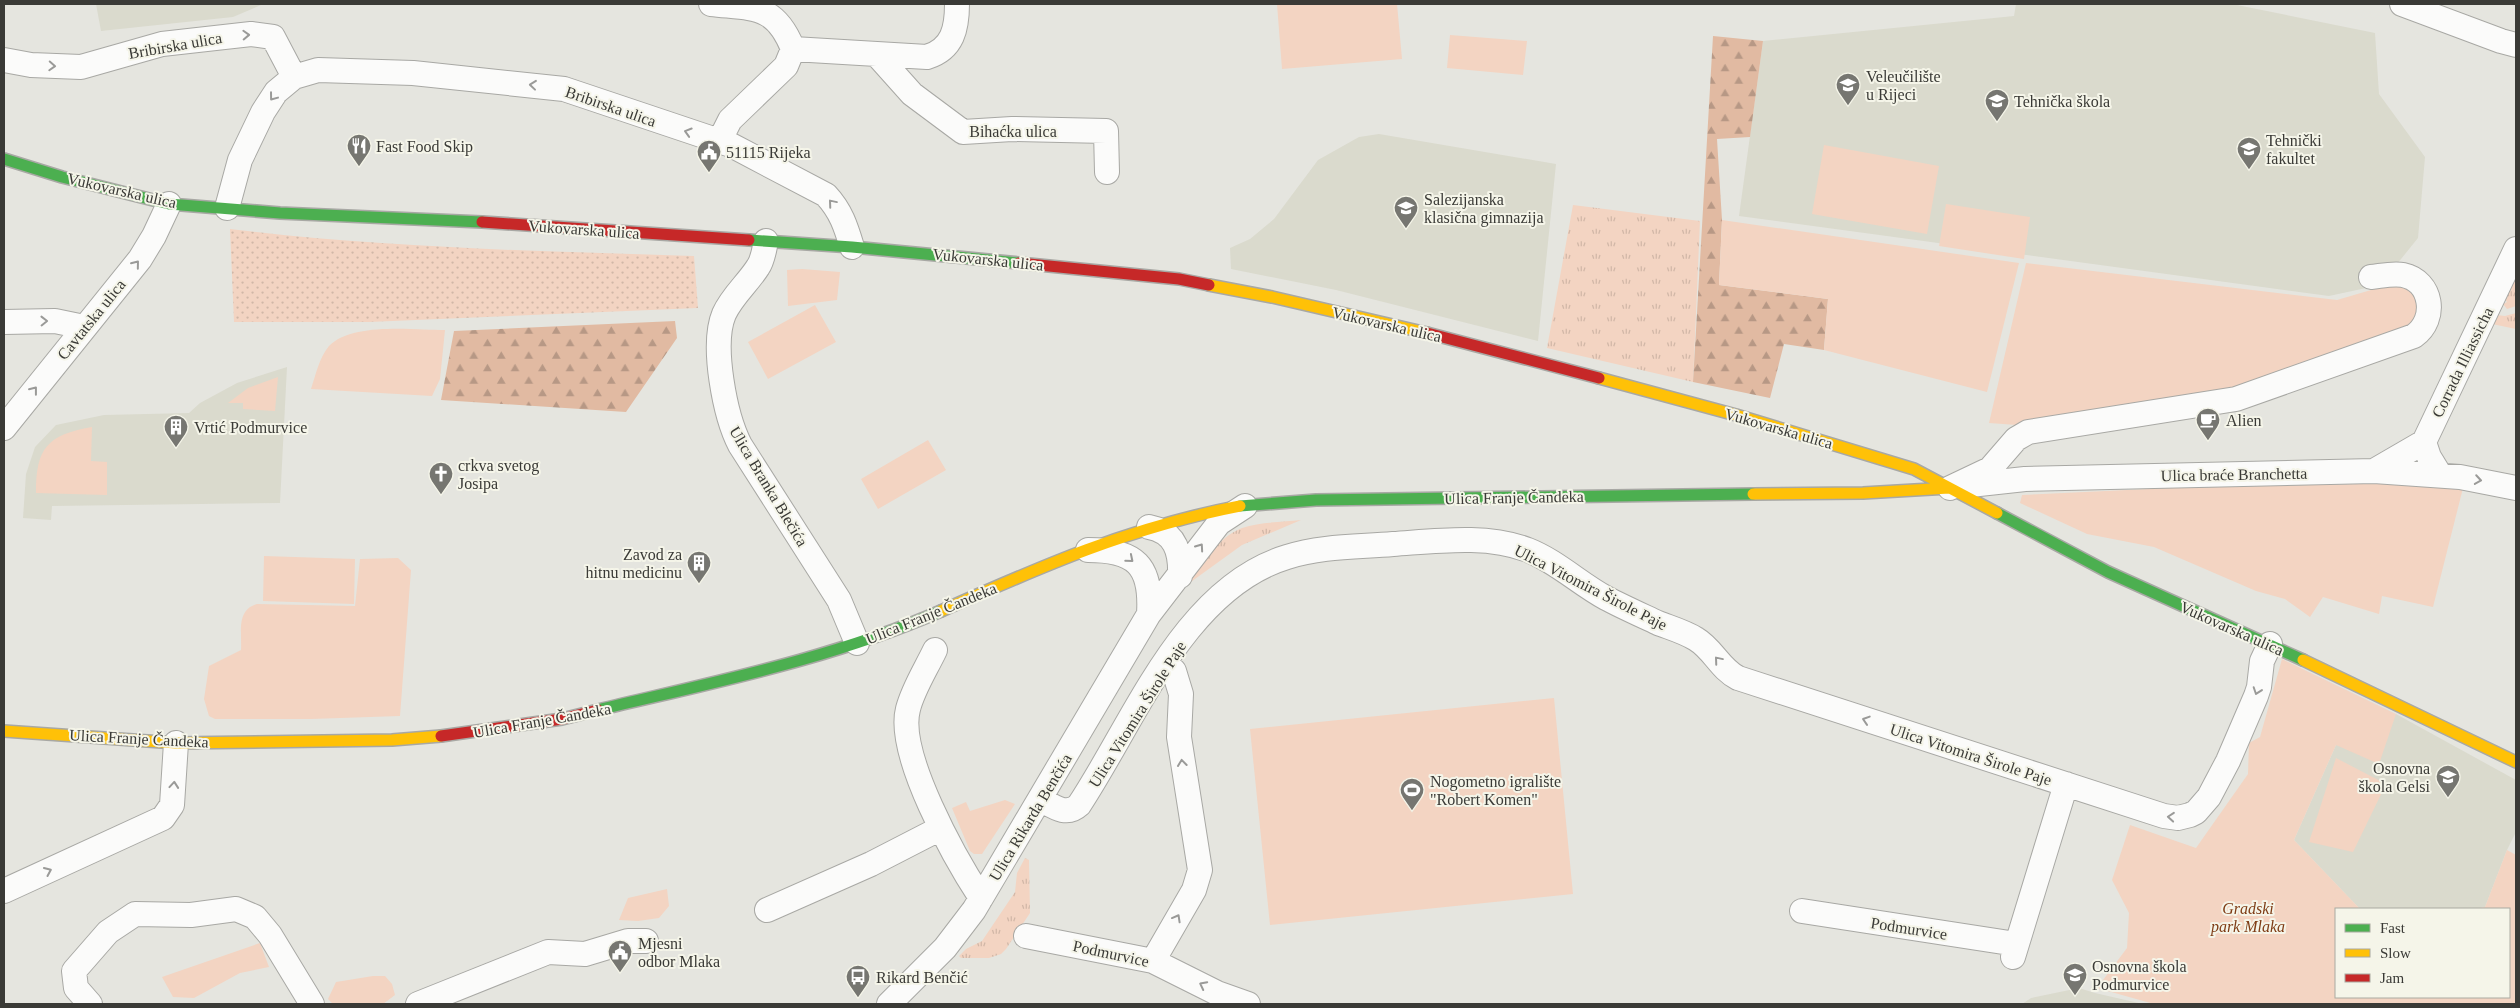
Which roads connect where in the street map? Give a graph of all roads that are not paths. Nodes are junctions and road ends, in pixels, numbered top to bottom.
1 (711, 4) edge
2 (957, 4) edge
3 (2402, 4) edge
4 (2516, 44) edge
5 (793, 49) junction
6 (878, 56) junction
7 (4, 60) edge
8 (294, 77) junction
9 (719, 142) junction
10 (4, 159) edge
11 (1107, 172) dead end
12 (169, 204) junction
13 (227, 208) junction
14 (766, 241) junction
15 (852, 247) junction
16 (2516, 249) edge
17 (2371, 277) dead end
18 (4, 322) edge
19 (84, 327) junction
20 (4, 428) edge
21 (2028, 432) junction
22 (2424, 442) junction
23 (2374, 471) junction
24 (2440, 475) junction
25 (2050, 478) junction
26 (1950, 488) junction
27 (2516, 488) edge
28 (1246, 506) junction
29 (1149, 527) junction
30 (1084, 550) junction
31 (1180, 576) junction
32 (1149, 614) junction
33 (857, 643) junction
34 (2270, 644) junction
35 (935, 650) dead end
36 (1166, 662) junction
37 (4, 731) edge
38 (176, 743) junction
39 (2516, 762) edge
40 (2066, 784) junction
41 (1040, 799) junction
42 (941, 828) junction
43 (4, 891) edge
44 (981, 898) junction
45 (767, 910) dead end
46 (1802, 911) dead end
47 (1026, 936) dead end
48 (646, 942) dead end
49 (1154, 961) junction
50 (90, 1004) edge
51 (312, 1004) edge
52 (418, 1004) edge
53 (889, 1004) edge
54 (1248, 1004) edge

1 - 5 street
2 - 6 street
3 - 4 street
5 - 6 street
5 - 9 street
6 - 11 street, Bihaćka ulica
7 -> 8 street, Bribirska ulica
9 -> 8 street, Bribirska ulica
8 -> 13 street, Bribirska ulica
15 -> 9 street, Bribirska ulica
10 - 12 main road, Vukovarska ulica
12 - 13 main road, Vukovarska ulica
19 -> 12 street, Cavtatska ulica
13 - 14 main road, Vukovarska ulica
14 - 15 main road, Vukovarska ulica
14 - 33 street, Ulica Branka Blečića
15 - 26 main road, Vukovarska ulica
16 - 22 street, Corrada Illiassicha
17 - 21 street
18 -> 19 street
20 -> 19 street, Cavtatska ulica
21 - 25 street
21 - 26 street
22 - 23 street
22 - 24 street
23 - 24 street, Ulica braće Branchetta
23 - 25 street, Ulica braće Branchetta
24 -> 27 street, Ulica braće Branchetta
25 - 26 street, Ulica braće Branchetta
26 - 28 main road, Ulica Franje Čandeka
26 - 34 main road, Vukovarska ulica
28 - 29 main road, Ulica Franje Čandeka
31 -> 28 street, Ulica Rikarda Benčića
29 - 30 main road, Ulica Franje Čandeka
29 - 31 street
30 -> 32 street, Ulica Franje Čandeka
30 - 33 main road, Ulica Franje Čandeka
31 - 32 street, Ulica Rikarda Benčića
32 - 41 street, Ulica Rikarda Benčića
33 - 38 main road, Ulica Franje Čandeka
34 - 39 main road, Vukovarska ulica
34 -> 40 street, Ulica Vitomira Širole Paje
35 - 42 street
40 -> 36 street, Ulica Vitomira Širole Paje
36 - 41 street, Ulica Vitomira Širole Paje
49 -> 36 street
37 - 38 main road, Ulica Franje Čandeka
43 -> 38 street
40 - 46 street, Podmurvice
41 - 44 street, Ulica Rikarda Benčića
42 - 44 street
42 - 45 street
44 - 53 street, Ulica Rikarda Benčića
47 - 49 street, Podmurvice
48 - 52 street
54 -> 49 street, Podmurvice
50 - 51 street

